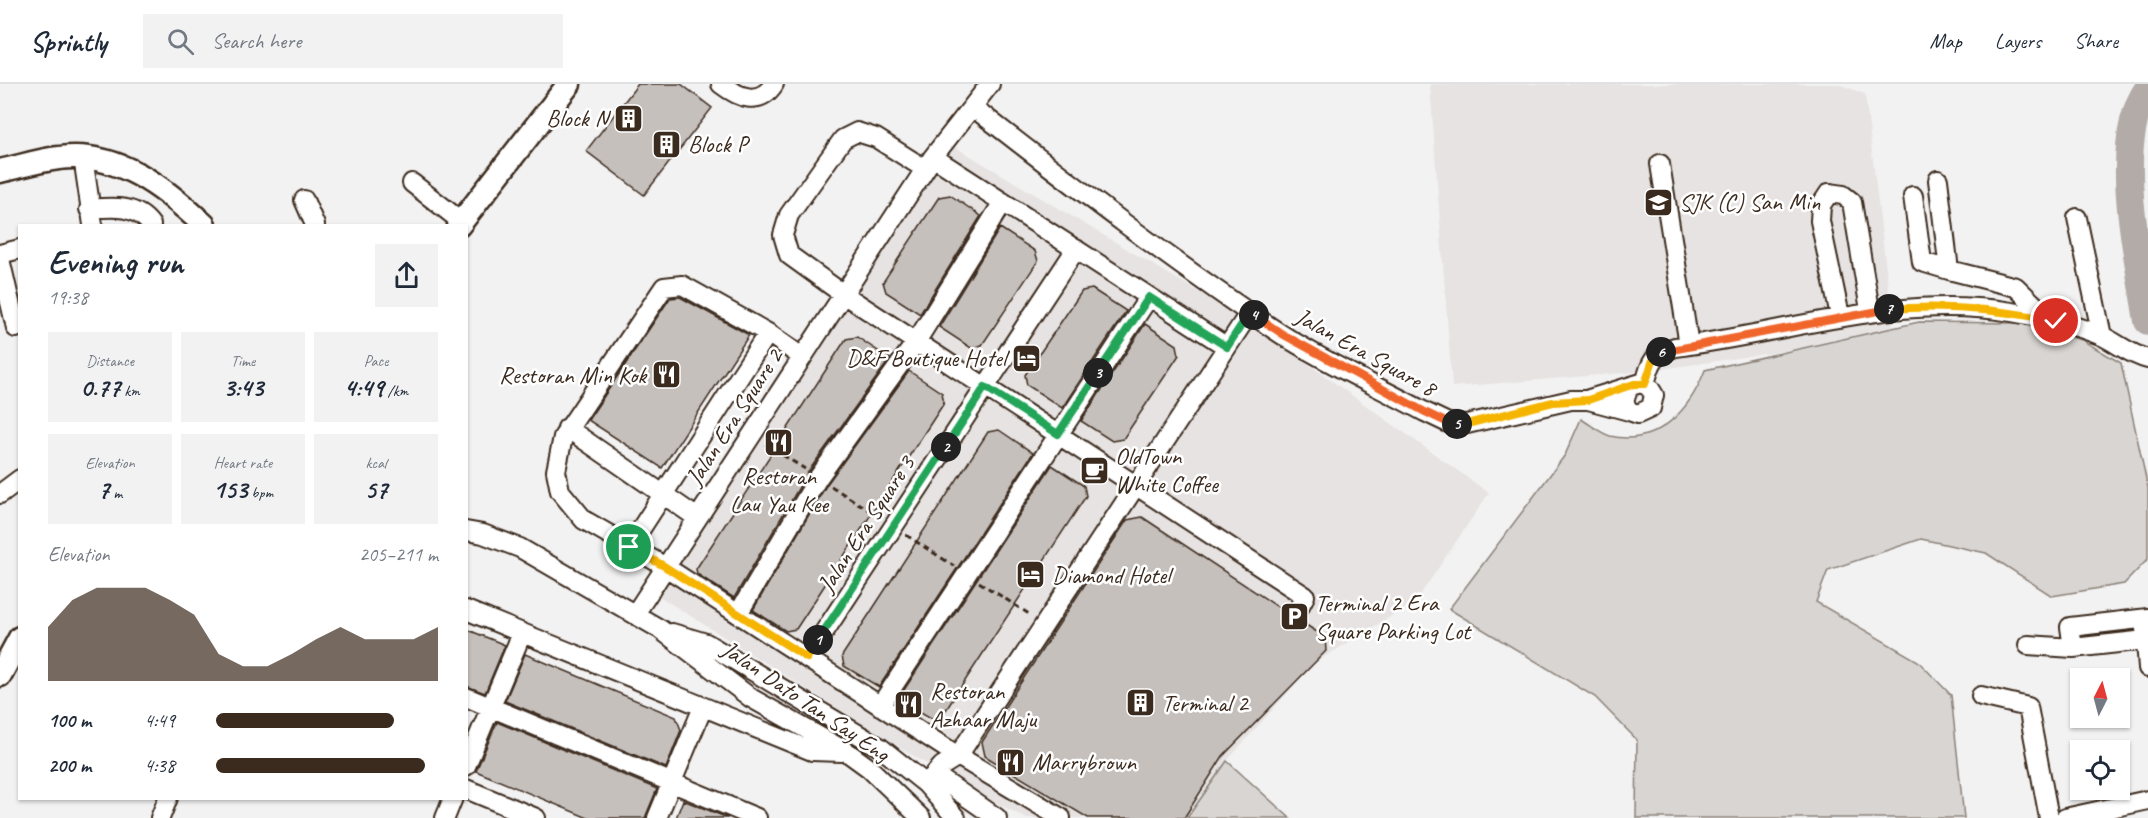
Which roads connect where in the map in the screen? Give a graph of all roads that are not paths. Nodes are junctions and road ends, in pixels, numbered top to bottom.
1 (569, 84) edge
2 (721, 84) edge
3 (774, 84) edge
4 (990, 84) edge
5 (974, 108) junction
6 (83, 157) junction
7 (929, 163) junction
8 (1660, 164) dead end
9 (0, 171) edge
10 (1938, 180) dead end
11 (412, 183) dead end
12 (1913, 196) dead end
13 (304, 200) dead end
14 (1003, 202) junction
15 (91, 217) edge
16 (2077, 218) dead end
17 (460, 223) edge
18 (150, 224) edge
19 (203, 224) edge
20 (315, 224) edge
21 (1076, 249) junction
22 (18, 250) edge
23 (0, 254) edge
24 (0, 259) edge
25 (1949, 270) junction
26 (843, 294) junction
27 (1149, 297) junction
28 (1870, 310) junction
29 (1250, 312) junction
30 (1840, 316) junction
31 (2050, 320) junction
32 (12, 329) edge
33 (768, 333) junction
34 (2102, 336) junction
35 (916, 342) junction
36 (1689, 345) junction
37 (1227, 347) junction
38 (802, 357) junction
39 (2148, 359) edge
40 (1636, 386) junction
41 (985, 387) junction
42 (1588, 400) junction
43 (1629, 411) junction
44 (567, 428) junction
45 (1058, 434) junction
46 (18, 480) edge
47 (1137, 485) junction
48 (0, 494) edge
49 (664, 496) junction
50 (696, 517) junction
51 (468, 531) edge
52 (629, 547) junction
53 (664, 566) junction
54 (468, 611) edge
55 (635, 614) junction
56 (738, 614) junction
57 (1294, 617) dead end
58 (2146, 618) edge
59 (660, 629) junction
60 (522, 633) junction
61 (2146, 640) junction
62 (18, 642) edge
63 (2028, 645) dead end
64 (2073, 648) junction
65 (807, 658) junction
66 (2148, 668) edge
67 (0, 675) edge
68 (1981, 696) dead end
69 (468, 698) edge
70 (704, 706) junction
71 (880, 706) junction
72 (491, 707) junction
73 (847, 752) junction
74 (958, 756) junction
75 (468, 761) edge
76 (931, 780) junction
77 (672, 782) junction
78 (468, 790) edge
79 (167, 800) edge
80 (452, 800) edge
81 (2148, 800) edge
82 (160, 818) edge
83 (445, 818) edge
84 (536, 818) edge
85 (657, 818) edge
86 (757, 818) edge
87 (921, 818) edge
88 (956, 818) edge
89 (997, 818) edge
90 (1060, 818) edge
91 (2049, 818) edge
92 (2065, 818) edge

1 - 17 main road
2 - 3 street
4 - 5 street, Jalan Era Square 2
5 - 7 street, Jalan Era Square 2
5 - 29 street, Jalan Era Square 8
6 - 9 main road
6 - 15 street
6 - 19 main road
7 - 14 street
7 - 26 street, Jalan Era Square 2
7 - 26 street
8 - 36 street
10 - 25 street
11 - 17 street
12 - 25 street
13 - 20 street
14 - 21 street
14 - 35 street
15 - 18 street
16 - 34 street
21 - 27 street
21 - 41 street, Jalan Era Square 3
22 - 23 street
24 - 32 street
25 - 31 street
26 - 35 street
26 - 38 street, Jalan Era Square 2
27 - 37 street
27 - 45 street
28 - 30 street
28 - 30 street
28 - 31 street
29 - 37 street
29 - 42 street, Jalan Era Square 8
30 - 36 street
31 - 34 street
33 - 38 street
33 - 44 street
33 - 49 street
34 - 39 street
35 - 41 street
35 - 56 street
36 - 40 street
37 - 47 street
38 - 50 street, Jalan Era Square 2
40 - 42 street, Jalan Era Square 8
40 - 43 street
40 - 43 street
41 - 45 street
41 - 65 street, Jalan Era Square 3
42 - 43 street, Jalan Era Square 8
44 - 49 street
44 - 52 street
45 - 47 street
45 - 71 street
46 - 48 street
47 - 57 street
47 - 74 street
49 - 50 street
49 - 52 street
50 - 53 street, Jalan Era Square 2
51 - 55 street, Jalan Dato Tan Say Eng
52 - 53 street
53 - 55 street, Jalan Era Square 2
53 - 56 street
54 - 60 street
55 - 59 street, Jalan Dato Tan Say Eng
56 - 65 street
58 - 61 street
58 - 64 street
59 - 73 street, Jalan Dato Tan Say Eng
59 - 76 street, Jalan Dato Tan Say Eng
60 - 70 street
60 - 72 street
61 - 64 street
61 - 66 street
62 - 67 main road
63 - 64 street
65 - 71 street
68 - 91 street
69 - 72 street
70 - 73 street
70 - 77 street
71 - 74 street
72 - 75 street
72 - 77 street
73 - 87 street, Jalan Dato Tan Say Eng
74 - 76 street
74 - 90 street
76 - 88 street, Jalan Dato Tan Say Eng
76 - 89 street
77 - 85 street
77 - 86 street
78 - 84 street
79 - 82 street
80 - 83 street
81 - 92 street

